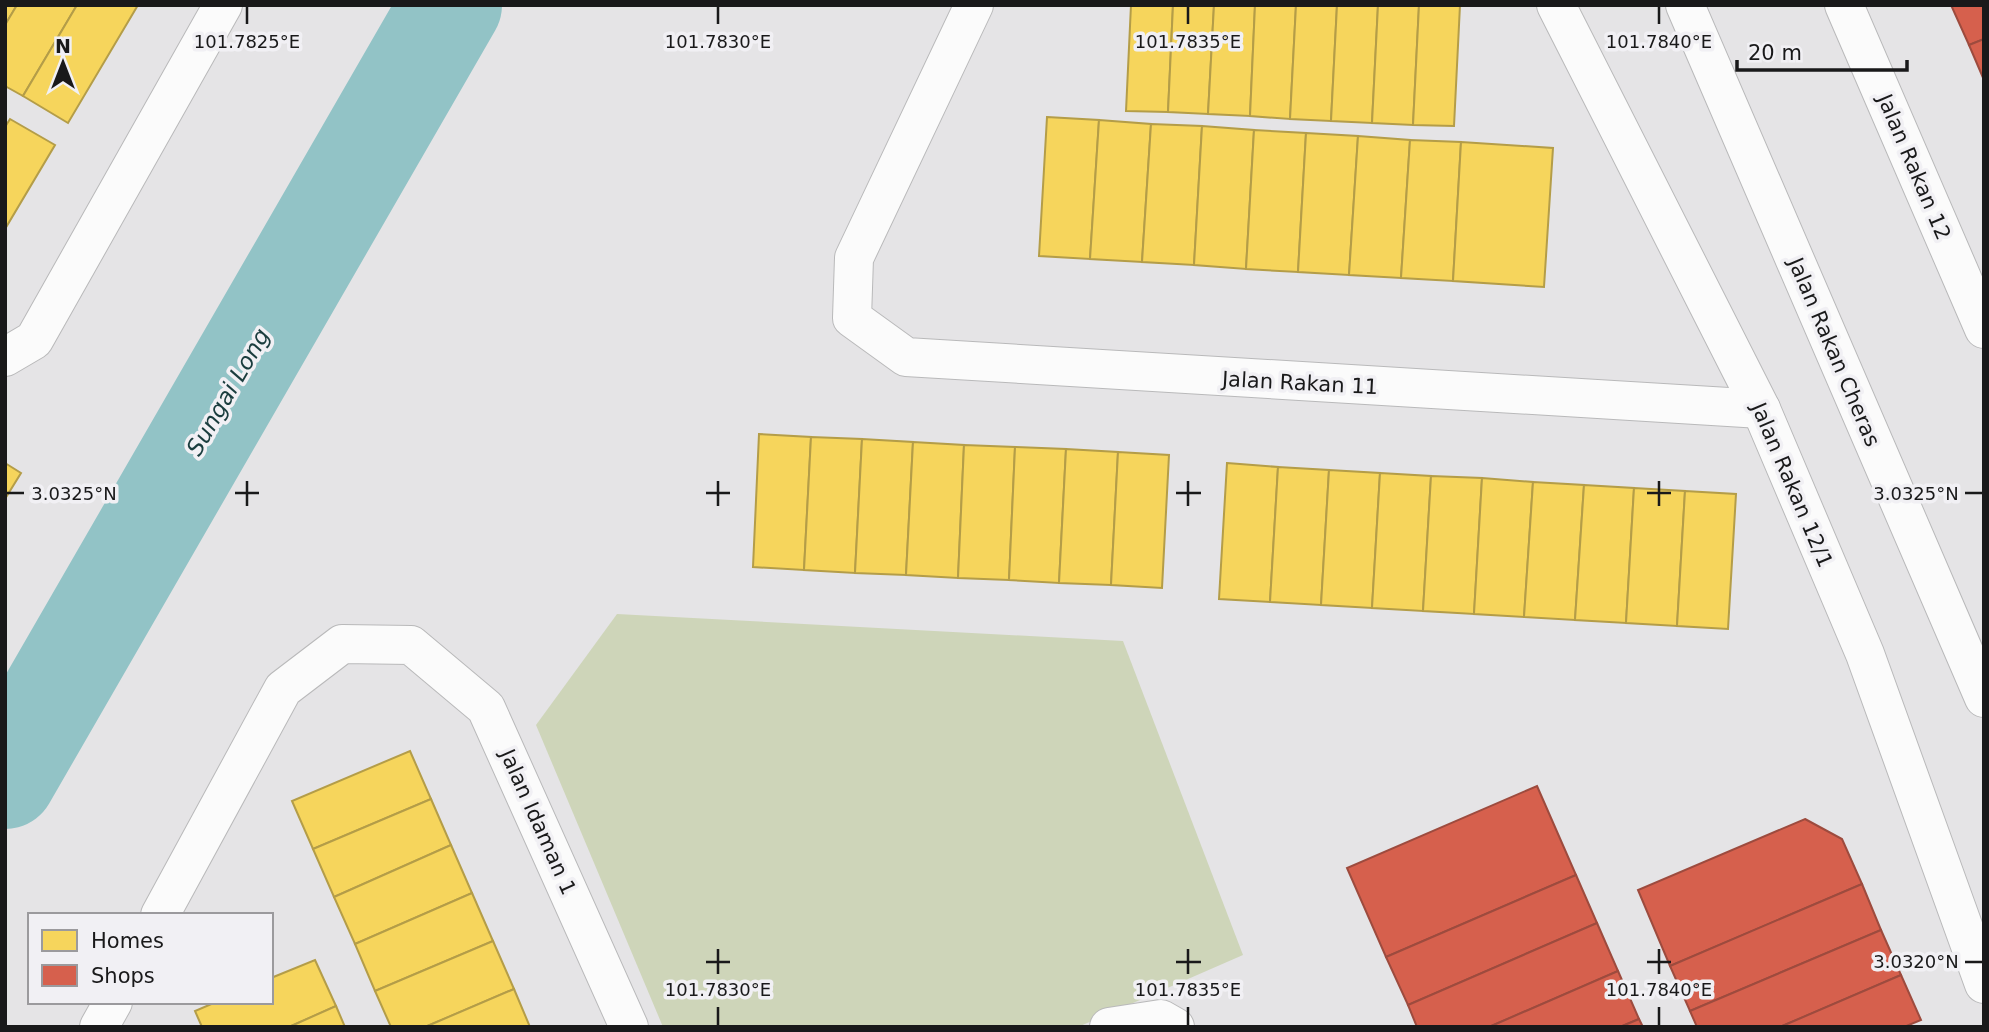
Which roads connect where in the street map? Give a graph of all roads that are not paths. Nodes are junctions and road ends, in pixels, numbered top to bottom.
1 (223, 5) edge
2 (974, 5) edge
3 (1556, 5) edge
4 (1685, 5) edge
5 (1844, 5) edge
6 (1984, 328) edge
7 (5, 357) edge
8 (1760, 409) junction
9 (1984, 698) edge
10 (161, 913) edge
11 (1984, 984) edge
12 (112, 1004) edge
13 (99, 1027) edge
14 (629, 1027) edge
15 (1109, 1027) edge
16 (1175, 1027) edge

1 - 7 street
2 - 8 street, Jalan Rakan 11
3 - 8 street, Jalan Rakan 12/1
4 - 9 street, Jalan Rakan Cheras
5 - 6 street, Jalan Rakan 12
8 - 11 street, Jalan Rakan 12/1
10 - 14 street, Jalan Idaman 1
12 - 13 street
15 - 16 street

